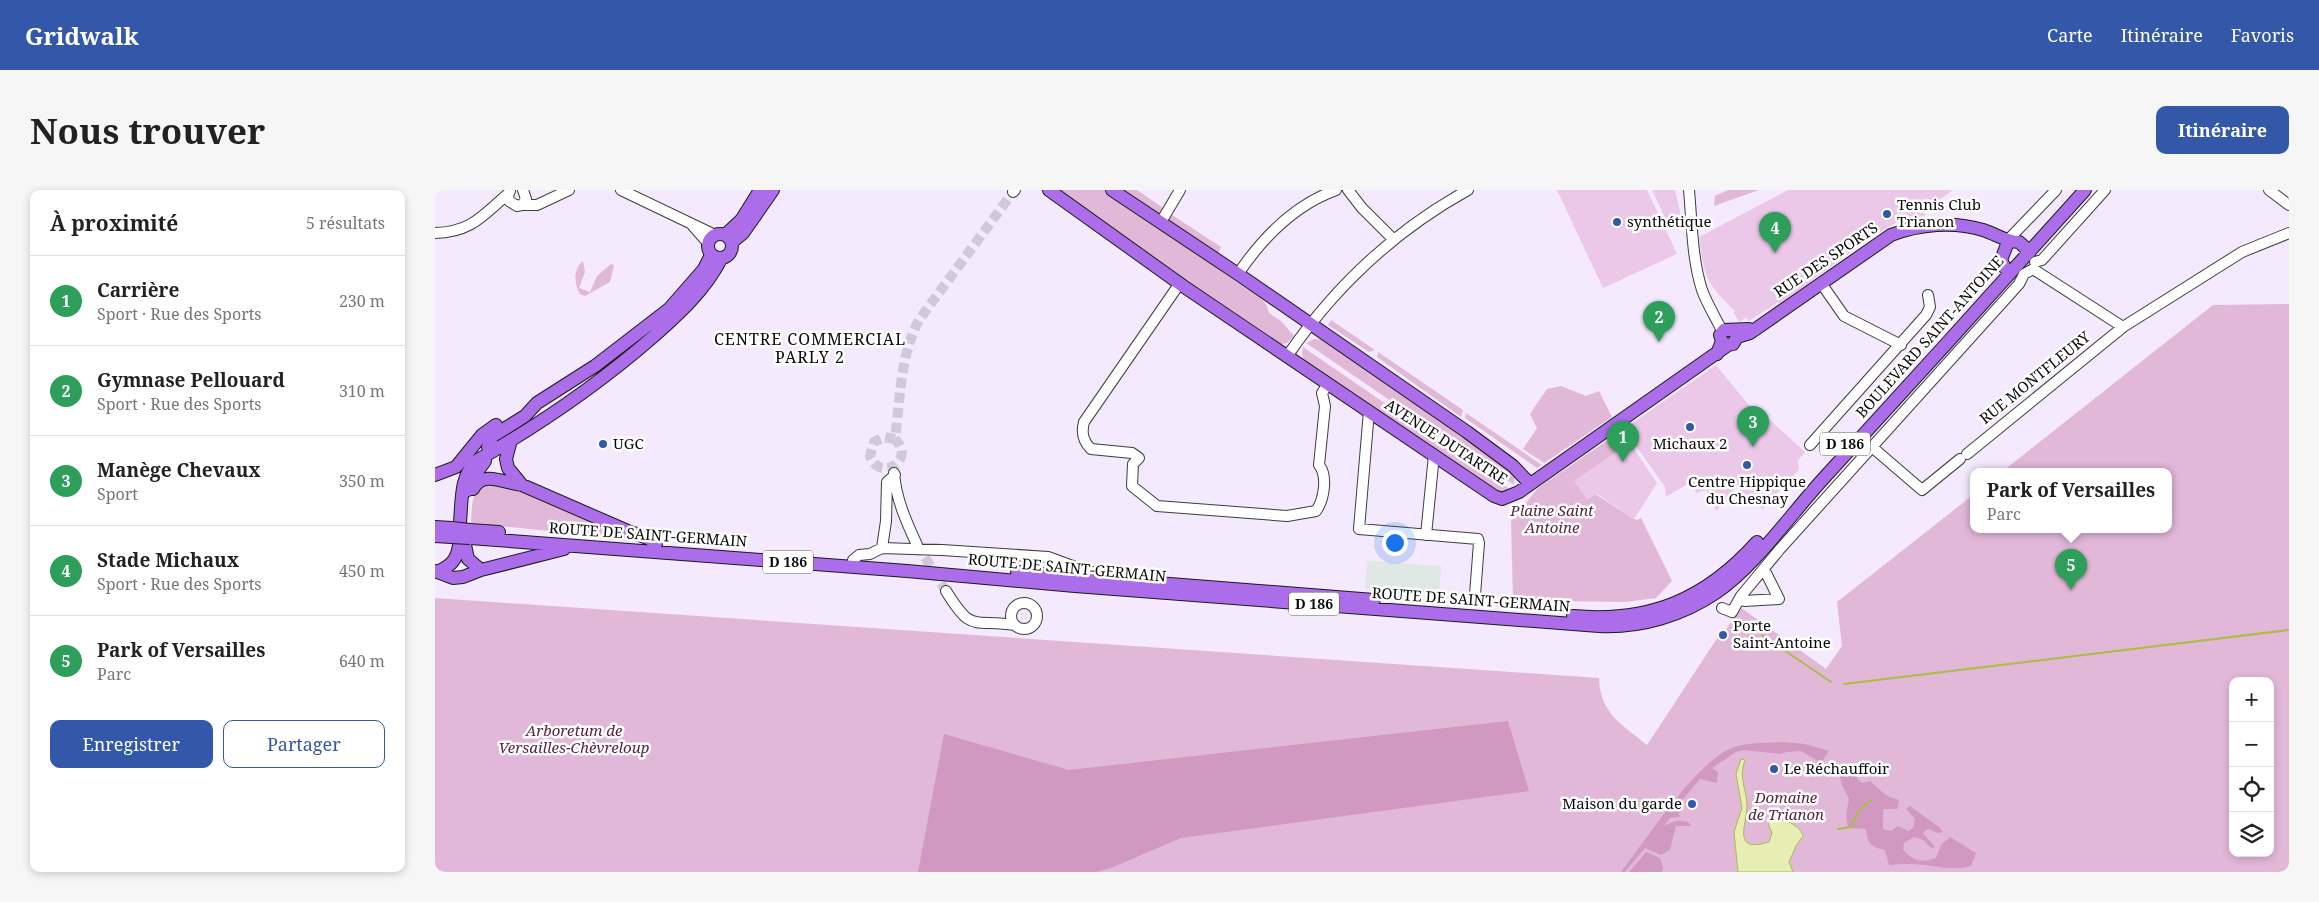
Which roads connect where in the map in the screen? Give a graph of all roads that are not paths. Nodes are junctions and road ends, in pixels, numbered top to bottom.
1 (569, 190) edge
2 (621, 190) edge
3 (760, 190) edge
4 (773, 190) edge
5 (1049, 190) edge
6 (1112, 190) edge
7 (1180, 190) edge
8 (1336, 190) edge
9 (1348, 190) edge
10 (1469, 190) edge
11 (1689, 190) edge
12 (2056, 190) edge
13 (2076, 190) edge
14 (2085, 190) edge
15 (2105, 190) edge
16 (2269, 190) edge
17 (510, 191) edge
18 (521, 199) edge
19 (2289, 205) edge
20 (484, 215) junction
21 (1161, 222) junction
22 (435, 233) edge
23 (2289, 233) edge
24 (1393, 239) junction
25 (2008, 241) junction
26 (719, 245) junction
27 (2021, 265) junction
28 (1238, 274) junction
29 (1821, 283) junction
30 (1180, 284) junction
31 (1928, 295) dead end
32 (1311, 324) junction
33 (2123, 327) junction
34 (1727, 333) junction
35 (1901, 345) junction
36 (1288, 355) junction
37 (1328, 384) junction
38 (537, 403) junction
39 (1369, 411) junction
40 (511, 440) junction
41 (1810, 445) dead end
42 (488, 447) dead end
43 (1872, 447) junction
44 (1434, 455) junction
45 (485, 461) dead end
46 (435, 475) edge
47 (1529, 484) junction
48 (522, 485) junction
49 (468, 497) junction
50 (435, 527) edge
51 (1426, 535) junction
52 (435, 536) edge
53 (461, 538) junction
54 (656, 544) junction
55 (569, 545) junction
56 (917, 545) tunnel mouth
57 (882, 548) junction
58 (853, 560) junction
59 (1763, 569) junction
60 (481, 570) junction
61 (436, 572) edge
62 (1110, 579) junction
63 (946, 591) tunnel mouth
64 (1475, 595) dead end
65 (1741, 596) junction
66 (1673, 604) joint
67 (1722, 608) dead end
68 (1011, 614) junction
69 (1661, 618) joint
70 (1001, 623) junction
71 (1015, 625) junction

1 - 18 street
2 - 26 street
3 - 26 main road
4 - 26 main road
5 - 30 main road, AVENUE DUTARTRE
6 - 21 main road, AVENUE DUTARTRE
7 - 21 street
8 - 28 street
9 - 24 street
10 - 24 street
11 - 34 street
12 - 25 street, BOULEVARD SAINT-ANTOINE
13 - 27 main road, BOULEVARD SAINT-ANTOINE / D 186
14 - 27 main road, BOULEVARD SAINT-ANTOINE / D 186
15 - 27 street, BOULEVARD SAINT-ANTOINE
16 - 19 street
17 - 18 street
17 - 20 street
18 - 20 street
20 - 22 street
21 - 28 main road, AVENUE DUTARTRE
23 - 33 street, RUE MONTFLEURY
24 - 32 street
25 - 27 main road, RUE DES SPORTS
25 - 27 main road
25 - 29 main road, RUE DES SPORTS
26 - 38 main road
26 - 40 main road
27 - 33 street
27 - 43 street, BOULEVARD SAINT-ANTOINE
27 - 66 main road, BOULEVARD SAINT-ANTOINE / D 186
27 - 69 main road, BOULEVARD SAINT-ANTOINE / D 186
28 - 32 main road, AVENUE DUTARTRE
29 - 34 main road, RUE DES SPORTS
29 - 35 street
30 - 36 main road, AVENUE DUTARTRE
30 - 37 street
31 - 35 street
32 - 36 street
32 - 47 main road, AVENUE DUTARTRE
33 - 43 street, RUE MONTFLEURY
34 - 47 main road
35 - 41 street
36 - 37 main road, AVENUE DUTARTRE
37 - 39 main road, AVENUE DUTARTRE
38 - 42 main road
38 - 46 main road
39 - 44 main road, AVENUE DUTARTRE
39 - 51 street
40 - 48 main road
40 - 53 main road
43 - 59 street, BOULEVARD SAINT-ANTOINE
44 - 47 main road, AVENUE DUTARTRE
44 - 51 street
45 - 49 main road
48 - 49 main road
48 - 54 main road
49 - 53 main road
50 - 53 main road, ROUTE DE SAINT-GERMAIN / D 186
51 - 64 street
52 - 53 main road, ROUTE DE SAINT-GERMAIN / D 186
53 - 54 main road, ROUTE DE SAINT-GERMAIN / D 186
53 - 55 main road, ROUTE DE SAINT-GERMAIN / D 186
53 - 60 main road
53 - 61 main road
54 - 58 main road, ROUTE DE SAINT-GERMAIN / D 186
55 - 60 main road
55 - 69 main road, ROUTE DE SAINT-GERMAIN / D 186
56 - 57 street
57 - 58 street
57 - 62 street
58 - 62 main road, ROUTE DE SAINT-GERMAIN / D 186
59 - 65 street, BOULEVARD SAINT-ANTOINE
59 - 65 street
60 - 61 main road
62 - 66 main road, ROUTE DE SAINT-GERMAIN / D 186
63 - 70 street
65 - 67 street, BOULEVARD SAINT-ANTOINE
68 - 70 street
68 - 71 street
68 - 71 street
70 - 71 street

